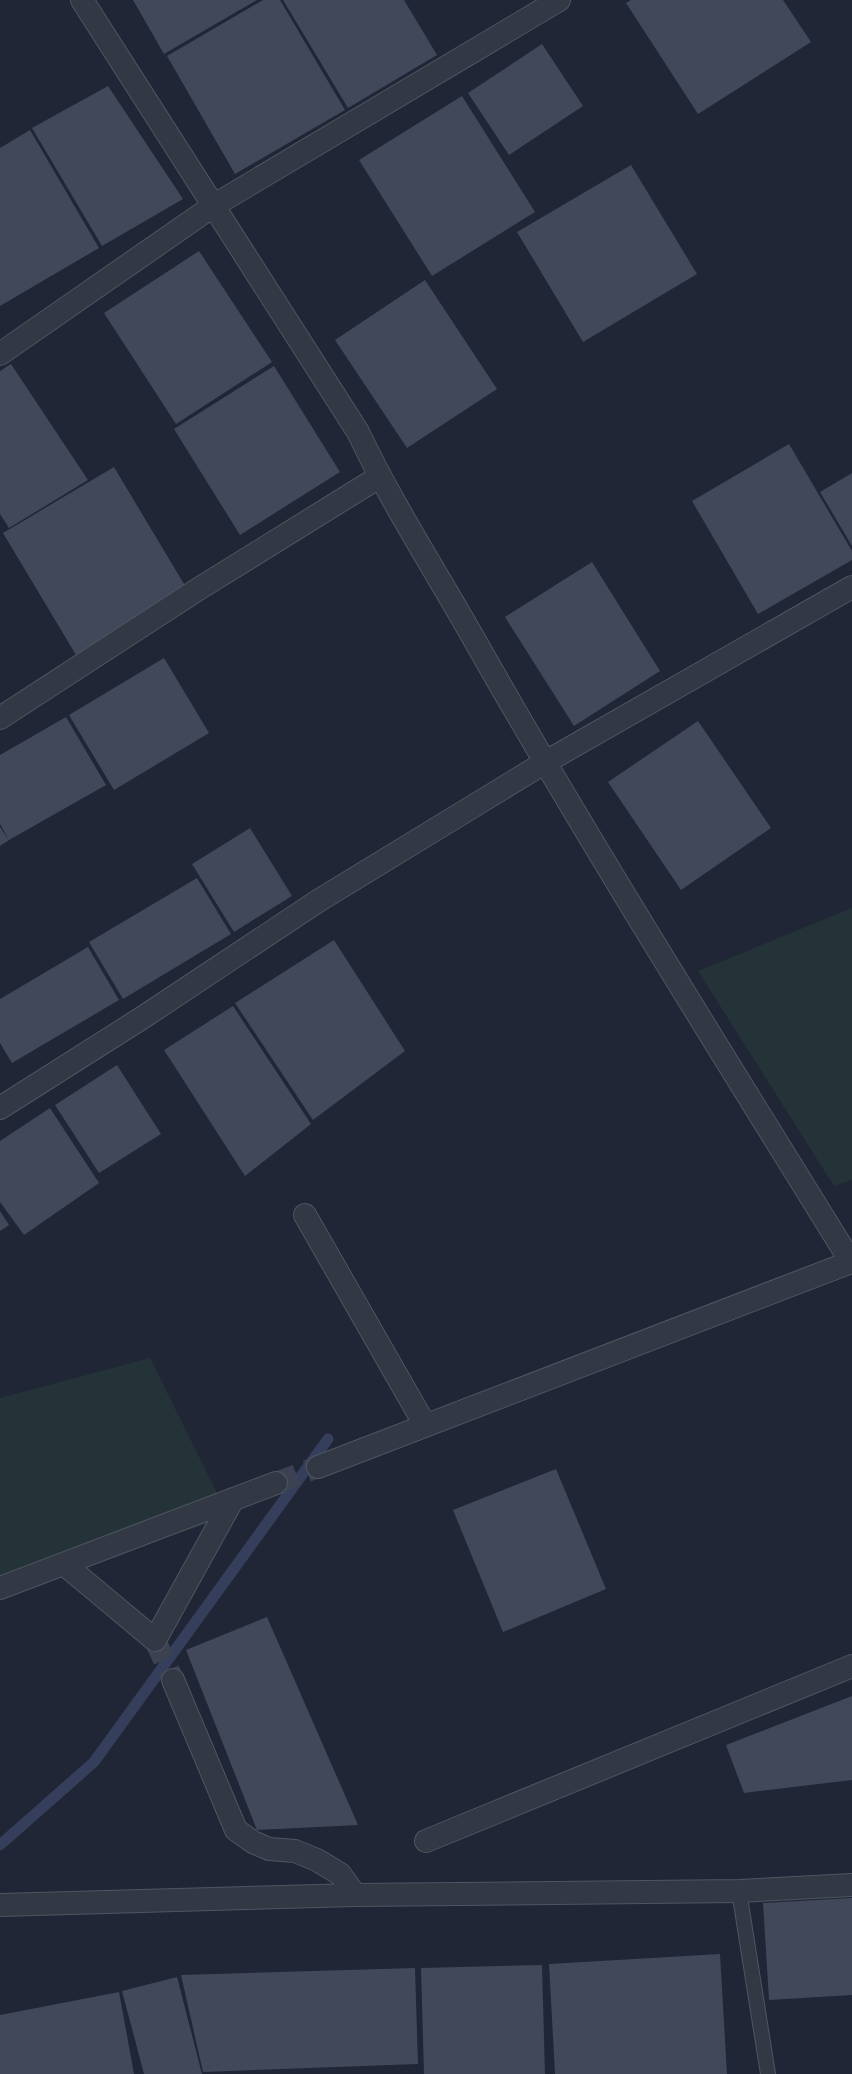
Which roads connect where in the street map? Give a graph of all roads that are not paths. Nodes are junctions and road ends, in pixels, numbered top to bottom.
1 (82, 0) edge
2 (559, 0) edge
3 (213, 206) junction
4 (0, 354) edge
5 (379, 477) junction
6 (852, 586) edge
7 (0, 718) edge
8 (544, 762) junction
9 (0, 1108) edge
10 (305, 1215) dead end
11 (852, 1263) edge
12 (425, 1425) junction
13 (318, 1467) tunnel mouth
14 (276, 1483) tunnel mouth
15 (233, 1499) junction
16 (64, 1564) junction
17 (0, 1588) edge
18 (852, 1666) edge
19 (173, 1680) tunnel mouth
20 (426, 1841) dead end
21 (852, 1885) edge
22 (739, 1890) junction
23 (356, 1895) junction
24 (0, 1905) edge
25 (768, 2074) edge

1 - 3 street
2 - 3 street
3 - 4 street
3 - 5 street
5 - 7 street
5 - 8 street
6 - 8 street
8 - 9 street
8 - 11 street
10 - 12 street
11 - 12 street
12 - 13 street
14 - 15 street
15 - 16 street
15 - 16 street
16 - 17 street
18 - 20 street
19 - 23 street
21 - 22 street
22 - 23 street
22 - 25 lane
23 - 24 street

